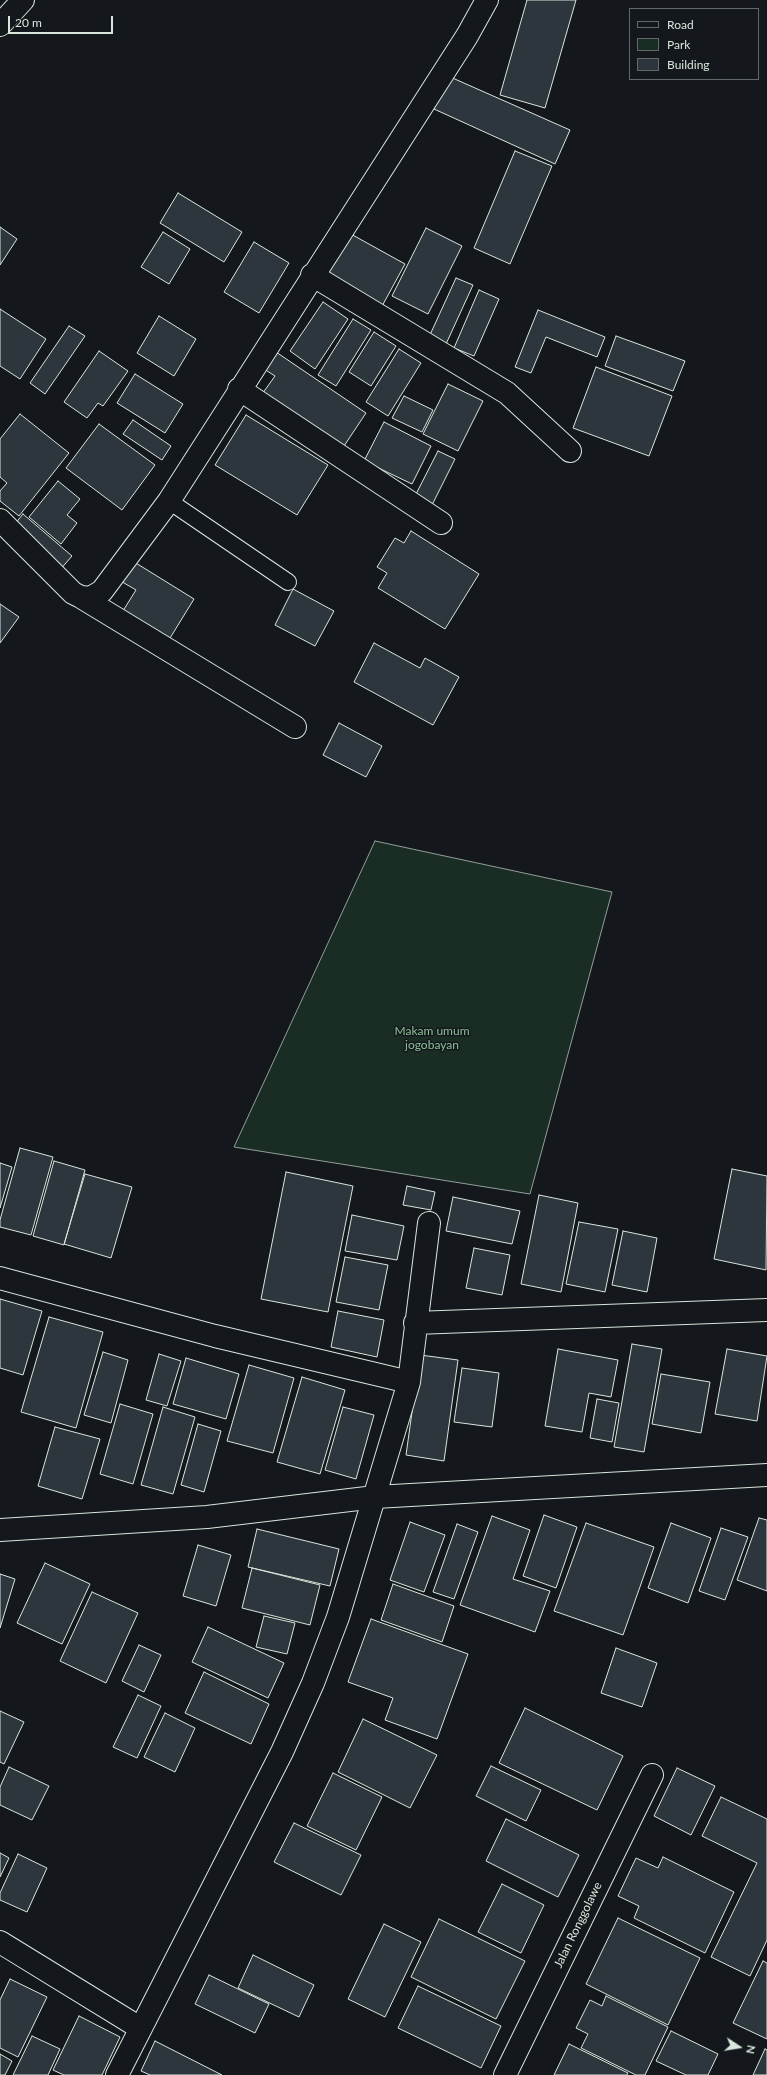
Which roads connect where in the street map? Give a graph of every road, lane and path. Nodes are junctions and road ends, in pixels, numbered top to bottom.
1 (23, 0) edge
2 (487, 0) edge
3 (0, 25) edge
4 (312, 275) junction
5 (240, 389) junction
6 (570, 451) dead end
7 (169, 500) junction
8 (0, 520) edge
9 (440, 523) dead end
10 (288, 582) dead end
11 (81, 597) junction
12 (295, 726) dead end
13 (429, 1223) dead end
14 (0, 1278) edge
15 (767, 1310) edge
16 (415, 1322) junction
17 (409, 1382) junction
18 (767, 1475) edge
19 (375, 1497) junction
20 (0, 1530) edge
21 (652, 1775) dead end
22 (0, 1942) edge
23 (140, 2028) junction
24 (117, 2075) edge
25 (505, 2075) edge

1 - 3 street
2 - 4 street
4 - 5 street
4 - 6 street
5 - 7 street
5 - 9 street
7 - 10 lane
7 - 11 street
8 - 11 street
11 - 12 street
13 - 16 street
14 - 17 street
15 - 16 street
16 - 17 street
17 - 19 street
18 - 19 street
19 - 20 street
19 - 23 street
21 - 25 street, Jalan Ronggolawe
22 - 23 street
23 - 24 street

